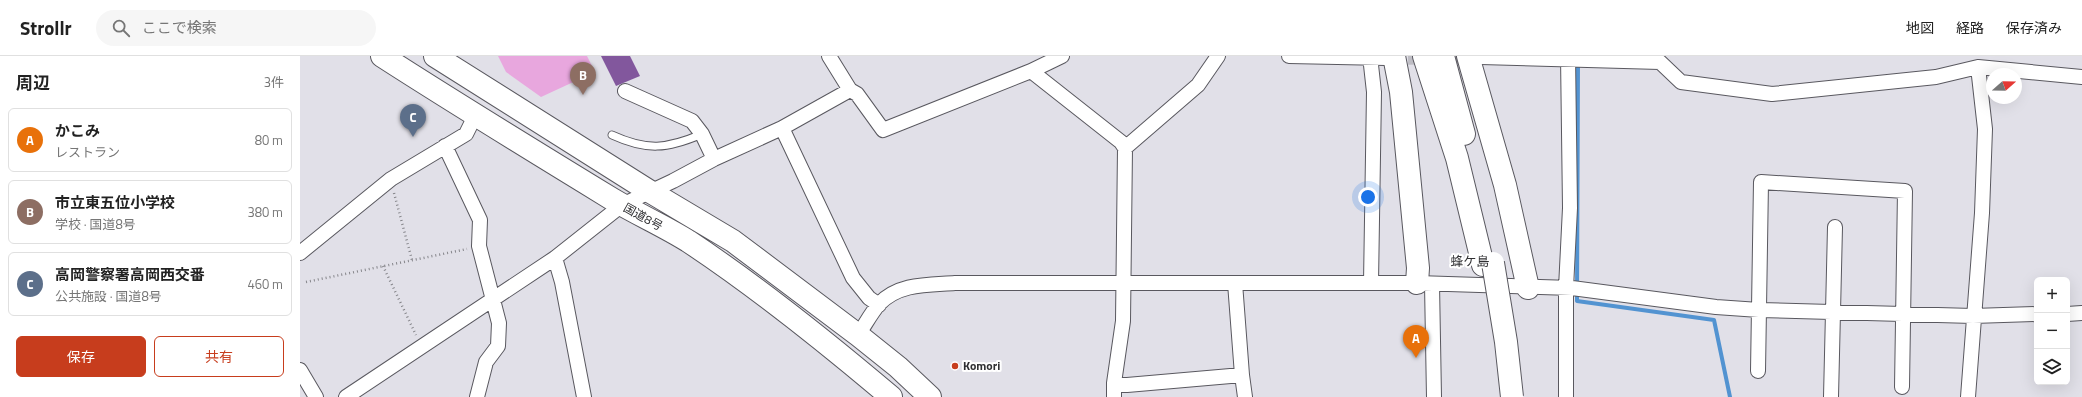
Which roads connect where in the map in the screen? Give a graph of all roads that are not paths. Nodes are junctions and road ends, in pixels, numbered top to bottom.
1 (382, 56) edge
2 (435, 56) edge
3 (829, 56) edge
4 (1062, 56) edge
5 (1218, 56) edge
6 (1289, 56) edge
7 (1424, 56) edge
8 (1444, 56) edge
9 (1370, 57) edge
10 (1390, 57) edge
11 (1474, 57) edge
12 (1574, 59) edge
13 (1978, 67) junction
14 (1031, 71) junction
15 (2082, 77) edge
16 (850, 90) junction
17 (626, 91) dead end
18 (475, 116) junction
19 (782, 128) junction
20 (702, 134) junction
21 (612, 135) dead end
22 (445, 146) junction
23 (1125, 148) junction
24 (714, 159) junction
25 (649, 192) junction
26 (622, 205) junction
27 (1835, 227) dead end
28 (300, 253) edge
29 (555, 258) junction
30 (1488, 264) junction
31 (1123, 283) junction
32 (1234, 283) junction
33 (1371, 283) junction
34 (1424, 283) junction
35 (1528, 288) junction
36 (1574, 289) junction
37 (492, 301) junction
38 (879, 305) junction
39 (1759, 310) junction
40 (1834, 312) junction
41 (2082, 313) edge
42 (2034, 314) edge
43 (2070, 314) edge
44 (1902, 315) junction
45 (1973, 316) junction
46 (858, 335) junction
47 (300, 370) edge
48 (1758, 371) dead end
49 (1242, 375) junction
50 (1902, 387) dead end
51 (1114, 390) edge
52 (316, 397) edge
53 (346, 397) edge
54 (477, 397) edge
55 (584, 397) edge
56 (891, 397) edge
57 (930, 397) edge
58 (1245, 397) edge
59 (1434, 397) edge
60 (1500, 397) edge
61 (1512, 397) edge
62 (1566, 397) edge
63 (1831, 397) edge
64 (1968, 397) edge

1 - 18 highway, 国道8号
2 - 25 highway, 国道8号
3 - 16 street
4 - 14 street
5 - 23 street
6 - 9 street
7 - 30 highway
8 - 30 highway
9 - 10 street
9 - 33 street
10 - 34 highway
11 - 12 street
11 - 35 highway
12 - 13 street
12 - 36 street
13 - 15 street
13 - 45 street
14 - 16 street
14 - 23 street
16 - 19 street
17 - 20 street
18 - 22 street
18 - 26 highway, 国道8号
19 - 24 street
19 - 38 street
20 - 21 lane
20 - 24 street
22 - 28 street
22 - 37 street
23 - 31 street
24 - 25 street
25 - 26 street
25 - 46 highway, 国道8号
26 - 29 street
26 - 56 highway, 国道8号
27 - 40 street
29 - 37 street
29 - 55 street
30 - 60 highway
30 - 61 highway, bridge
31 - 32 street
31 - 38 street
31 - 51 street
32 - 33 street
32 - 49 street
33 - 34 street
34 - 35 street
34 - 59 street
35 - 36 street
36 - 39 street
36 - 62 street
37 - 53 street
37 - 54 street
38 - 46 street
39 - 40 street
39 - 44 street
39 - 48 street
40 - 44 street
40 - 63 street
41 - 43 street
42 - 45 street
44 - 45 street
44 - 50 street
45 - 64 street
46 - 57 highway, 国道8号
47 - 52 street
49 - 51 street
49 - 58 street

